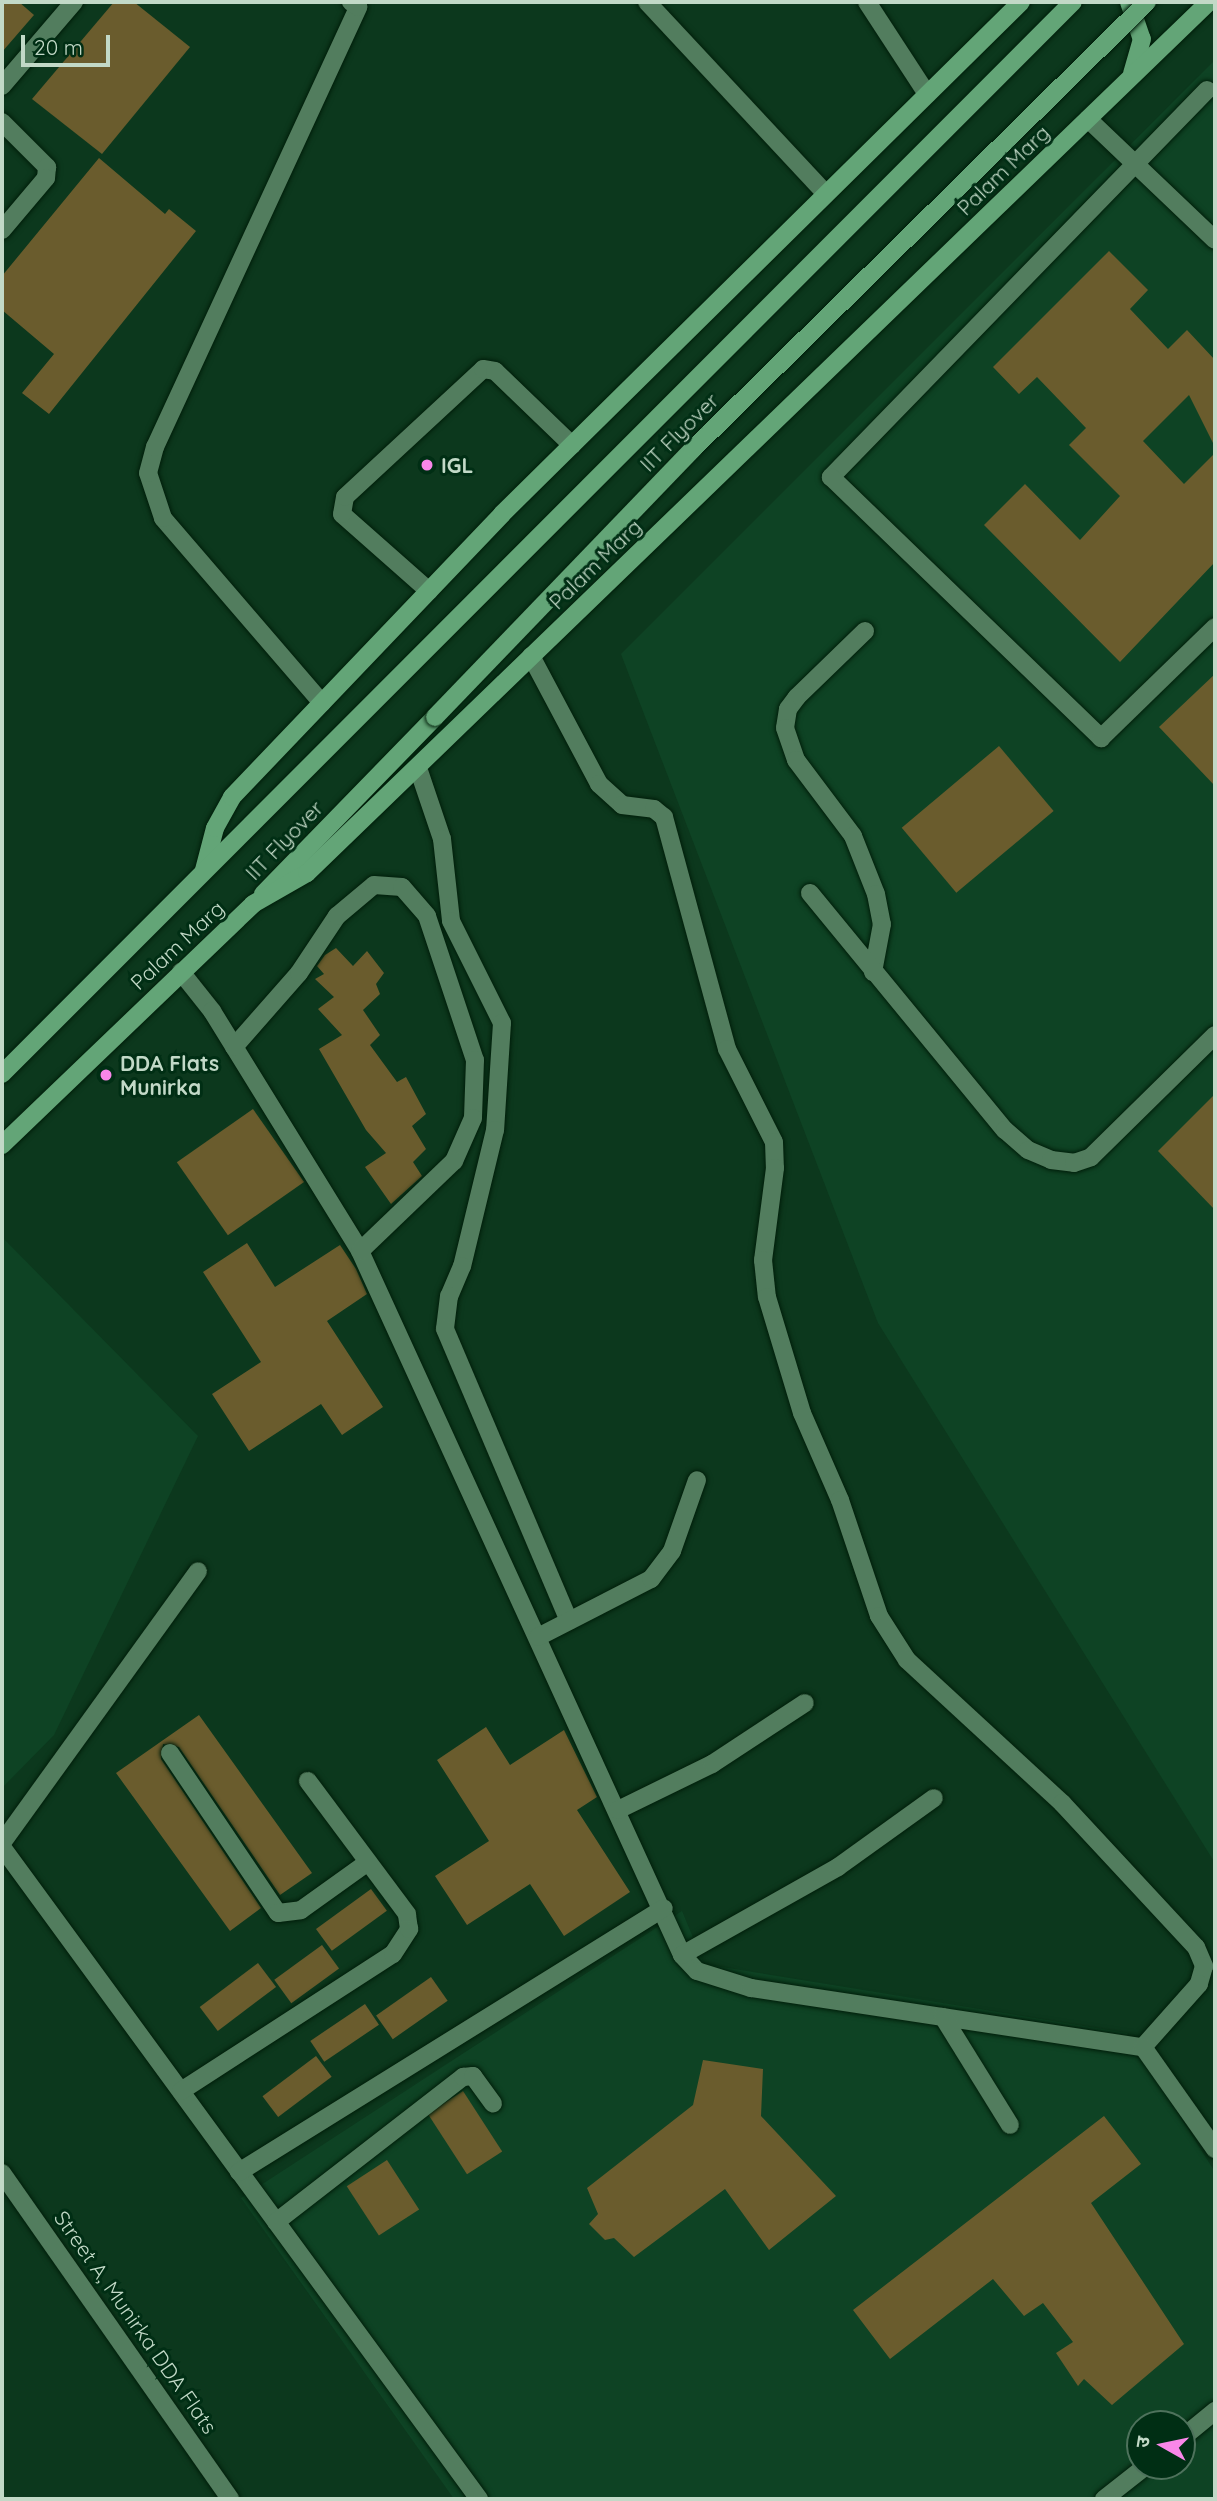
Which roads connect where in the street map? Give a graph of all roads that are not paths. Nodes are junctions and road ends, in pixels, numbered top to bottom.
1 (74, 2) edge
2 (351, 2) edge
3 (647, 2) edge
4 (867, 2) edge
5 (1021, 2) edge
6 (1073, 2) edge
7 (1129, 2) edge
8 (1147, 2) edge
9 (1209, 2) edge
10 (6, 74) edge
11 (1126, 82) junction
12 (1207, 90) dead end
13 (927, 94) junction
14 (1088, 119) junction
15 (2, 122) edge
16 (1134, 163) junction
17 (827, 194) junction
18 (2, 230) edge
19 (1215, 240) edge
20 (572, 445) junction
21 (429, 591) junction
22 (1215, 627) edge
23 (865, 631) dead end
24 (531, 656) junction
25 (322, 703) junction
26 (418, 768) junction
27 (204, 870) junction
28 (810, 893) dead end
29 (253, 904) junction
30 (181, 972) junction
31 (873, 972) junction
32 (1215, 1035) edge
33 (234, 1047) junction
34 (2, 1074) edge
35 (2, 1145) edge
36 (360, 1251) junction
37 (697, 1480) dead end
38 (198, 1571) dead end
39 (569, 1621) junction
40 (538, 1637) junction
41 (804, 1703) dead end
42 (170, 1753) dead end
43 (308, 1782) dead end
44 (934, 1798) dead end
45 (618, 1810) junction
46 (2, 1845) edge
47 (368, 1861) junction
48 (664, 1908) junction
49 (682, 1955) junction
50 (943, 2017) junction
51 (1143, 2047) junction
52 (181, 2091) junction
53 (493, 2104) dead end
54 (1010, 2125) dead end
55 (1215, 2149) edge
56 (239, 2172) junction
57 (2, 2173) edge
58 (276, 2222) junction
59 (1215, 2411) edge
60 (1196, 2427) edge
61 (1128, 2480) edge
62 (230, 2499) edge
63 (479, 2499) edge
64 (1104, 2499) edge

1 - 10 street
2 - 25 street
3 - 17 street
4 - 13 street
5 - 13 main road, Palam Marg
6 - 27 main road, IIT Flyover
7 - 11 main road
8 - 29 main road, IIT Flyover, bridge
9 - 11 main road, Palam Marg
11 - 14 main road, Palam Marg
12 - 16 street
13 - 17 main road, Palam Marg
14 - 16 street
14 - 24 main road, Palam Marg
15 - 18 street
16 - 19 street
16 - 22 street
17 - 20 main road, Palam Marg
20 - 21 main road, Palam Marg
20 - 21 street
21 - 25 main road, Palam Marg
23 - 31 street
24 - 26 main road, Palam Marg
24 - 51 street
25 - 27 main road, Palam Marg
26 - 29 main road, Palam Marg
26 - 39 street
27 - 34 main road, Palam Marg
28 - 31 street
29 - 30 main road, Palam Marg
30 - 33 street
30 - 35 main road, Palam Marg
31 - 32 street
33 - 36 street
33 - 36 street
36 - 40 street
37 - 39 street
38 - 46 street
39 - 40 street
40 - 45 street
41 - 45 street
42 - 47 street
43 - 47 street
44 - 49 street
45 - 48 street
46 - 52 street
47 - 52 street
48 - 49 street
48 - 56 street
49 - 50 street
50 - 51 street
50 - 54 street
51 - 55 street
52 - 56 street
53 - 58 street
56 - 58 street
57 - 62 street, Street A, Munirka DDA Flats
58 - 63 street
59 - 60 street
61 - 64 street

